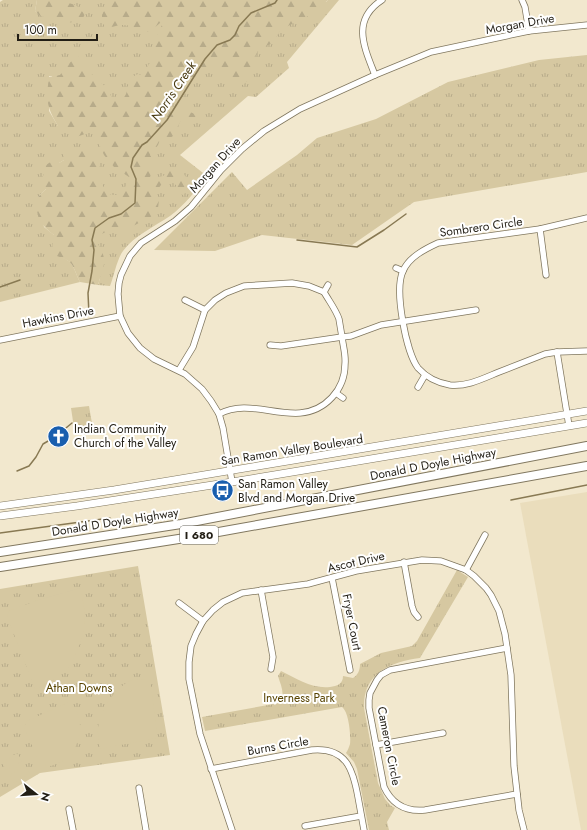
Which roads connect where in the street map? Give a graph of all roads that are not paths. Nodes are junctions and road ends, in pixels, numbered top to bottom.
1 (382, 0) edge
2 (522, 0) edge
3 (587, 25) edge
4 (529, 31) junction
5 (375, 74) junction
6 (587, 218) edge
7 (540, 230) junction
8 (396, 268) dead end
9 (403, 271) junction
10 (546, 275) dead end
11 (328, 285) dead end
12 (324, 292) junction
13 (185, 300) dead end
14 (204, 310) junction
15 (476, 310) dead end
16 (120, 316) junction
17 (403, 320) junction
18 (342, 337) junction
19 (0, 340) edge
20 (270, 345) dead end
21 (587, 351) edge
22 (557, 352) junction
23 (179, 370) junction
24 (425, 375) junction
25 (418, 387) dead end
26 (336, 393) junction
27 (343, 398) dead end
28 (587, 411) edge
29 (218, 414) junction
30 (567, 414) junction
31 (587, 423) edge
32 (569, 426) junction
33 (587, 446) edge
34 (587, 466) edge
35 (230, 471) junction
36 (232, 482) junction
37 (0, 506) edge
38 (0, 516) edge
39 (484, 535) dead end
40 (0, 552) edge
41 (404, 562) junction
42 (0, 567) edge
43 (466, 570) junction
44 (332, 578) junction
45 (261, 590) junction
46 (178, 603) dead end
47 (418, 617) dead end
48 (203, 621) junction
49 (507, 648) junction
50 (271, 669) dead end
51 (350, 670) dead end
52 (443, 733) dead end
53 (376, 745) junction
54 (211, 769) junction
55 (139, 788) dead end
56 (517, 794) junction
57 (69, 809) dead end
58 (361, 816) junction
59 (305, 826) dead end
60 (73, 830) edge
61 (146, 830) edge
62 (232, 830) edge
63 (364, 830) edge
64 (524, 830) edge

1 - 5 street
2 - 4 street
3 - 4 street, Morgan Drive
4 - 5 street, Morgan Drive
5 - 16 street, Morgan Drive
6 - 7 street, Sombrero Circle
7 - 9 street, Sombrero Circle
7 - 10 street
8 - 9 street
9 - 17 street
11 - 12 street
12 - 14 street
12 - 18 street
13 - 14 street
14 - 23 street
15 - 17 street
16 - 19 street, Hawkins Drive
16 - 23 street, Morgan Drive
17 - 18 street
17 - 24 street
18 - 20 street
18 - 26 street
21 - 22 street
22 - 24 street
22 - 30 street
23 - 29 street, Morgan Drive
24 - 25 street
26 - 27 street
26 - 29 street
28 - 30 main road, San Ramon Valley Boulevard
29 - 35 street, Morgan Drive
30 - 32 street
30 - 35 main road, San Ramon Valley Boulevard
31 - 32 main road, San Ramon Valley Boulevard
32 - 36 main road, San Ramon Valley Boulevard
33 - 40 highway, Donald D Doyle Highway / I 680
34 - 42 highway, I 680
35 - 36 street, Morgan Drive
35 - 37 main road, San Ramon Valley Boulevard
36 - 38 main road, San Ramon Valley Boulevard
39 - 43 street
41 - 43 street, Ascot Drive
41 - 44 street, Ascot Drive
41 - 47 street
43 - 49 street, Ascot Drive
44 - 45 street, Ascot Drive
44 - 51 street, Fryer Court
45 - 48 street, Ascot Drive
45 - 50 street
46 - 48 street
48 - 54 street, Ascot Drive
49 - 53 street, Cameron Circle
49 - 56 street, Ascot Drive
52 - 53 street
53 - 56 street, Cameron Circle
54 - 58 street, Burns Circle
54 - 62 street, Ascot Drive
55 - 61 street
56 - 64 street, Ascot Drive
57 - 60 street
58 - 59 street
58 - 63 street, Burns Circle

